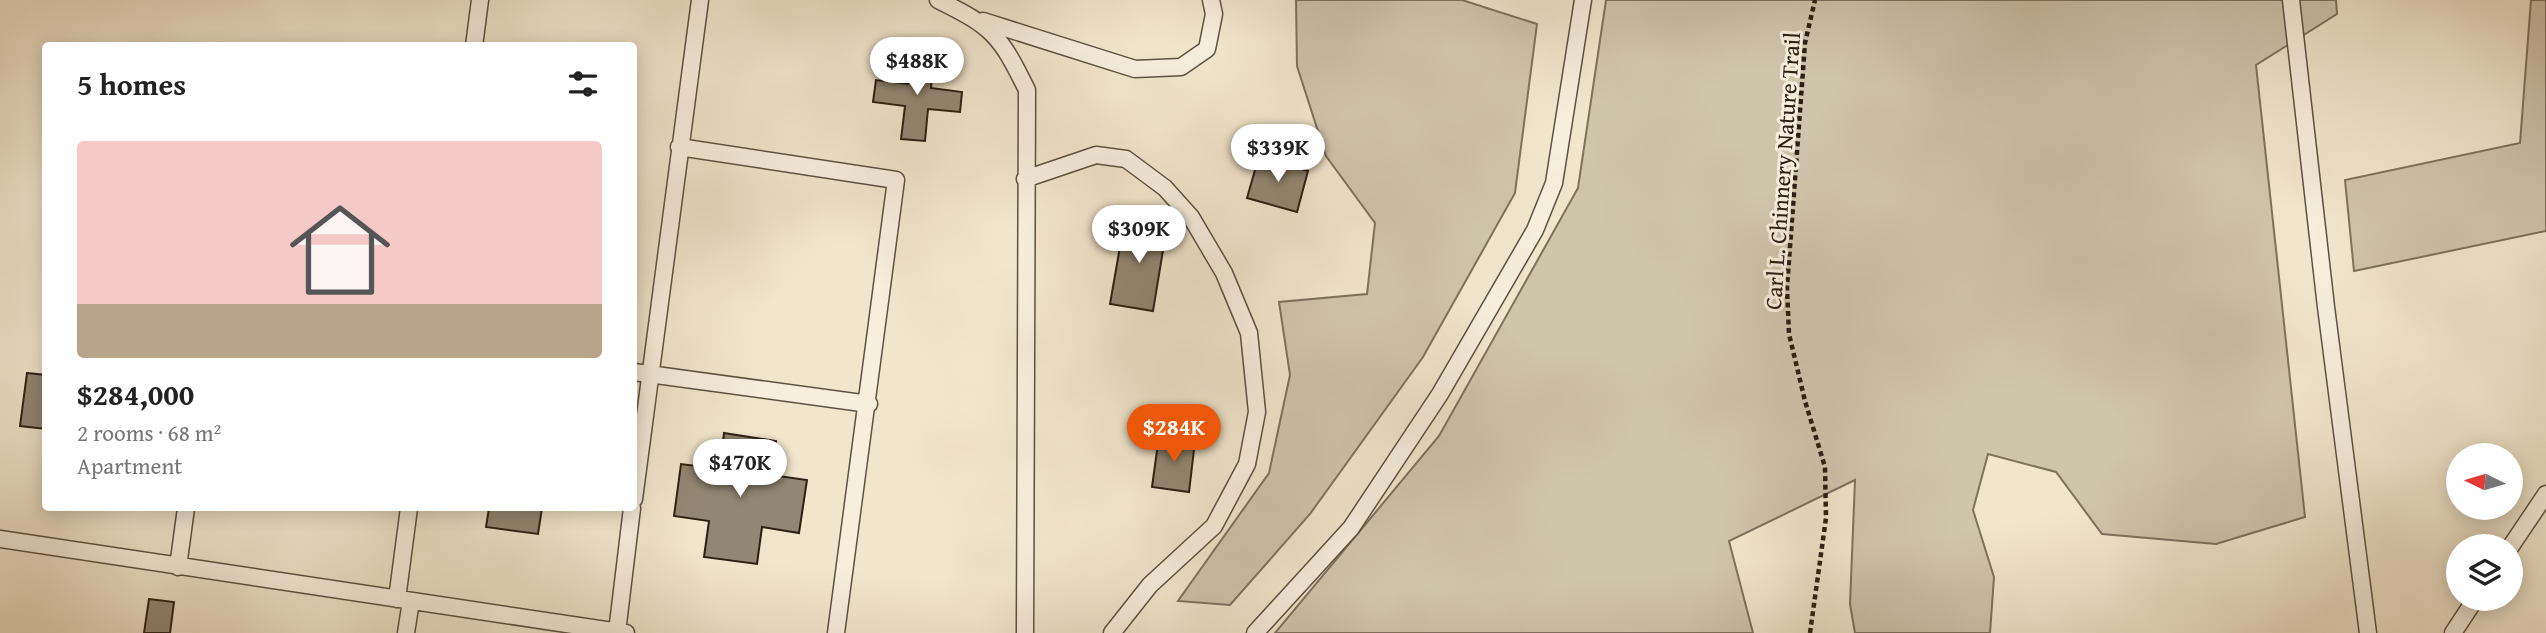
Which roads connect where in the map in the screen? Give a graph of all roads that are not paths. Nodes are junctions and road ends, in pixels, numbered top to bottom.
1 (480, 0) edge
2 (700, 0) edge
3 (938, 0) edge
4 (1211, 0) edge
5 (1583, 0) edge
6 (2291, 0) edge
7 (977, 19) junction
8 (475, 42) edge
9 (679, 148) junction
10 (1025, 179) junction
11 (641, 373) edge
12 (869, 404) junction
13 (637, 445) edge
14 (2546, 494) edge
15 (186, 511) edge
16 (409, 511) edge
17 (632, 511) edge
18 (2519, 534) edge
19 (0, 539) edge
20 (178, 567) junction
21 (404, 600) junction
22 (2467, 611) edge
23 (622, 632) edge
24 (406, 633) edge
25 (836, 633) edge
26 (1025, 633) edge
27 (1112, 633) edge
28 (1255, 633) edge
29 (2368, 633) edge
30 (2453, 633) edge

1 - 8 lane
2 - 9 lane
3 - 7 lane
4 - 7 lane
5 - 28 lane
6 - 29 lane
7 - 10 lane
9 - 11 lane
9 - 12 lane
10 - 26 lane
10 - 27 lane
11 - 12 lane
11 - 13 lane
12 - 25 lane
14 - 18 lane
15 - 20 lane
16 - 21 lane
17 - 23 lane
19 - 20 lane
20 - 21 lane
21 - 23 lane
21 - 24 lane
22 - 30 lane

